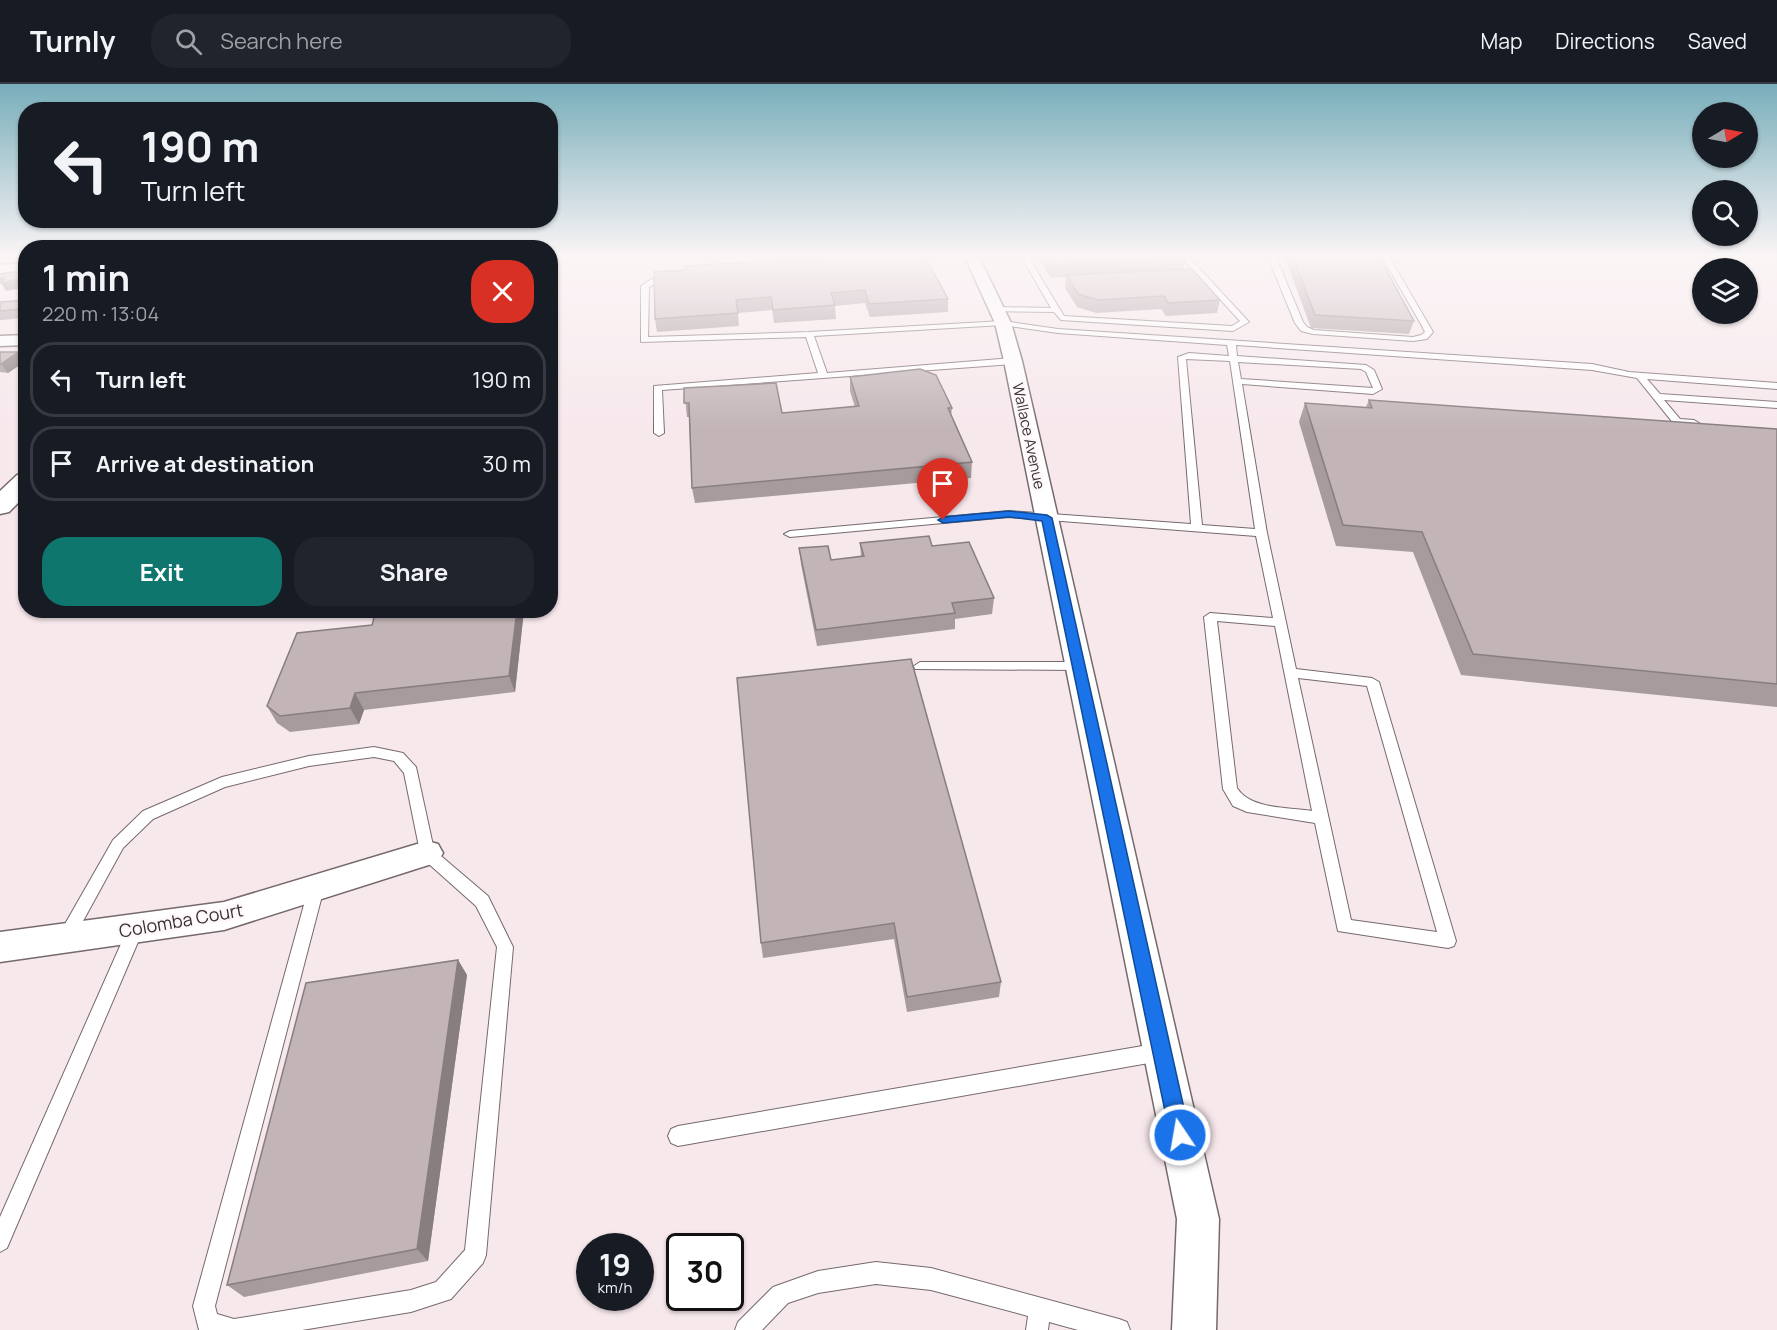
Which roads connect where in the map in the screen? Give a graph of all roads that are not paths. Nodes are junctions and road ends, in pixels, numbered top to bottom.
1 (644, 313) edge
2 (999, 313) edge
3 (1028, 313) edge
4 (1059, 313) edge
5 (1237, 313) edge
6 (1295, 313) edge
7 (1419, 313) edge
8 (1000, 316) junction
9 (809, 334) junction
10 (18, 340) edge
11 (0, 341) edge
12 (1231, 343) junction
13 (1234, 359) junction
14 (1013, 362) junction
15 (823, 375) junction
16 (1640, 376) junction
17 (1238, 381) junction
18 (1777, 386) edge
19 (1658, 397) junction
20 (1777, 405) edge
21 (1700, 424) edge
22 (659, 434) dead end
23 (18, 488) edge
24 (0, 506) edge
25 (1047, 518) junction
26 (1197, 528) junction
27 (1261, 533) junction
28 (790, 534) dead end
29 (1281, 623) junction
30 (920, 666) dead end
31 (1079, 666) junction
32 (1291, 674) junction
33 (1322, 818) junction
34 (426, 854) junction
35 (316, 888) junction
36 (136, 928) junction
37 (65, 938) junction
38 (0, 947) edge
39 (1162, 1051) junction
40 (678, 1136) dead end
41 (0, 1241) edge
42 (1038, 1319) edge
43 (746, 1330) edge
44 (1119, 1330) edge
45 (1194, 1330) edge

1 - 9 lane
2 - 8 street, Wallace Avenue
3 - 8 lane
4 - 5 lane
6 - 7 lane
8 - 9 lane
8 - 12 lane
8 - 14 street, Wallace Avenue
9 - 15 lane
10 - 11 street
12 - 13 lane
12 - 16 lane
13 - 17 lane
13 - 17 lane
13 - 26 lane
14 - 15 lane
14 - 25 street, Wallace Avenue
15 - 22 lane
16 - 18 lane
16 - 19 lane
17 - 27 lane
19 - 20 lane
19 - 21 lane
23 - 24 street
25 - 26 lane
25 - 28 lane
25 - 31 street, Wallace Avenue
26 - 27 lane
27 - 29 lane
29 - 32 lane
29 - 33 lane
30 - 31 lane
31 - 39 street, Wallace Avenue
32 - 33 lane
32 - 33 lane
34 - 35 street, Colomba Court
34 - 35 lane
34 - 37 lane
35 - 36 street, Colomba Court
36 - 37 street, Colomba Court
36 - 41 lane
37 - 38 street, Colomba Court
39 - 40 lane
39 - 45 street, Wallace Avenue
42 - 43 lane
42 - 44 lane

